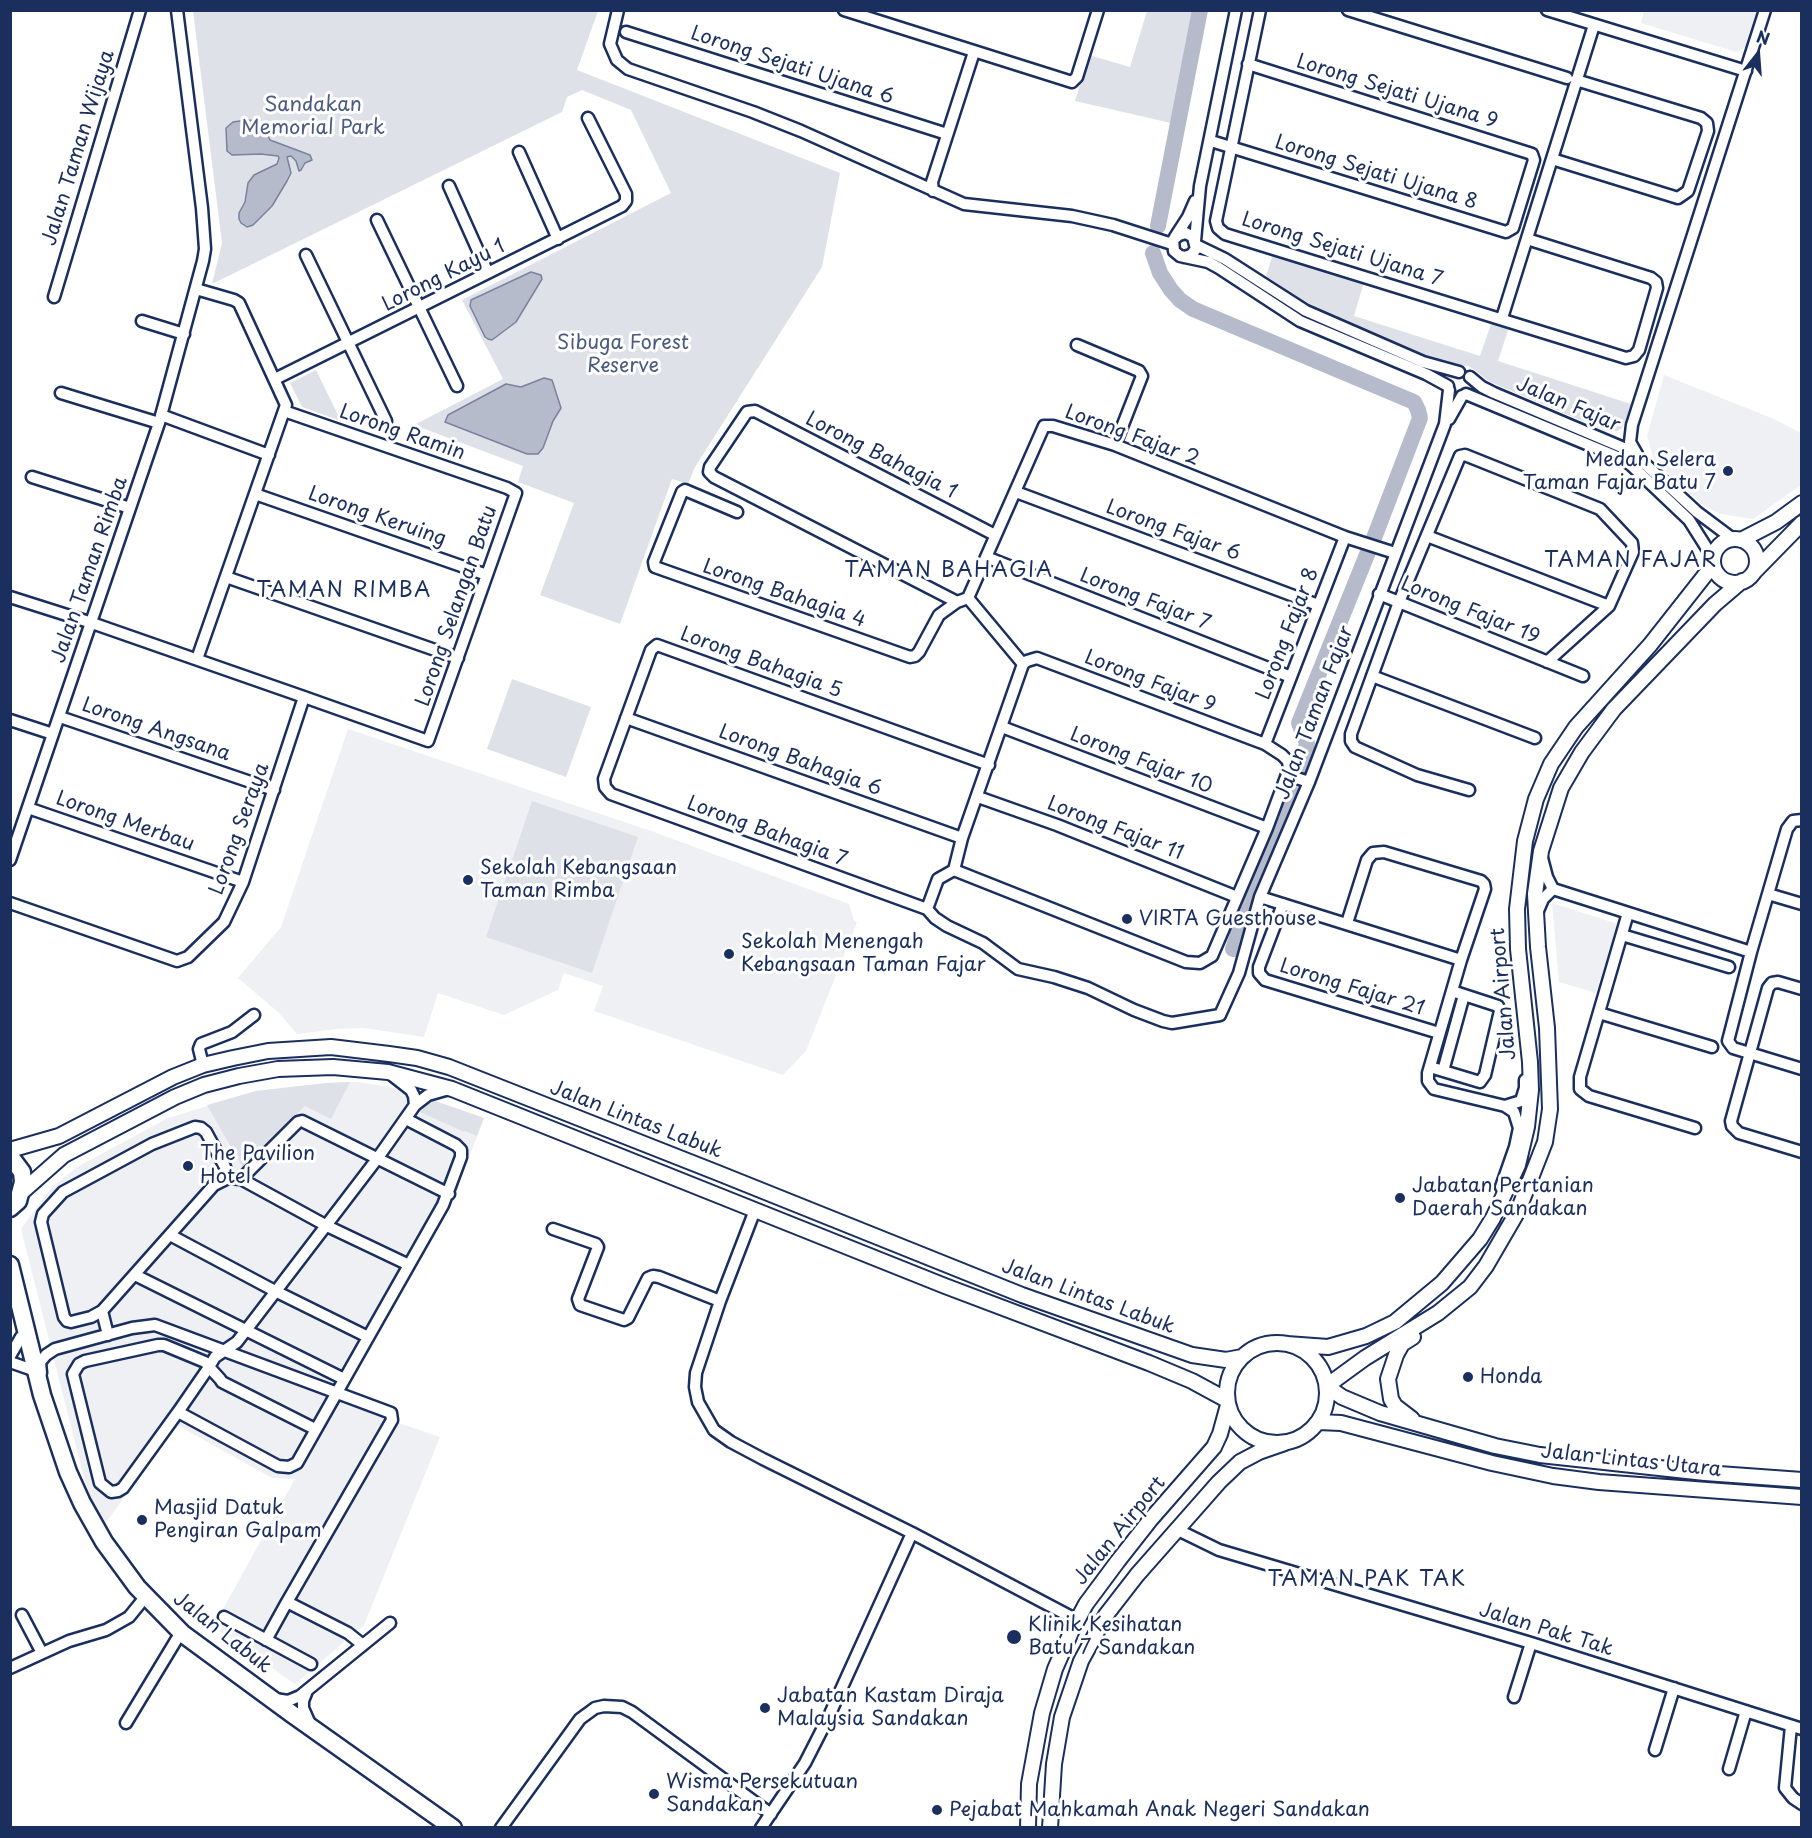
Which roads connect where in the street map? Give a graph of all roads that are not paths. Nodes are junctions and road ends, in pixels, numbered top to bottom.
1 (140, 10) edge
2 (177, 10) edge
3 (618, 10) edge
4 (844, 10) edge
5 (1098, 10) edge
6 (1236, 10) edge
7 (1260, 10) edge
8 (1348, 10) edge
9 (1547, 10) edge
10 (1765, 10) edge
11 (1594, 25) junction
12 (626, 32) dead end
13 (974, 52) junction
14 (1248, 64) junction
15 (1746, 71) junction
16 (1572, 79) junction
17 (588, 118) dead end
18 (947, 134) junction
19 (1211, 141) junction
20 (1231, 147) junction
21 (519, 152) dead end
22 (1552, 159) junction
23 (935, 171) junction
24 (905, 178) junction
25 (449, 186) dead end
26 (1200, 186) junction
27 (933, 191) junction
28 (950, 199) junction
29 (377, 220) dead end
30 (1510, 231) joint
31 (558, 239) junction
32 (1527, 239) junction
33 (1174, 240) junction
34 (1196, 243) junction
35 (306, 255) dead end
36 (1184, 257) junction
37 (488, 273) junction
38 (196, 289) junction
39 (54, 297) dead end
40 (419, 308) junction
41 (1502, 318) junction
42 (141, 321) dead end
43 (184, 334) junction
44 (348, 344) junction
45 (1077, 345) dead end
46 (1459, 372) junction
47 (1470, 377) junction
48 (275, 379) junction
49 (457, 386) dead end
50 (1449, 388) junction
51 (61, 393) dead end
52 (1464, 395) junction
53 (284, 411) junction
54 (160, 419) junction
55 (386, 421) dead end
56 (1445, 424) junction
57 (1632, 425) junction
58 (1606, 440) junction
59 (1115, 445) junction
60 (269, 455) junction
61 (1638, 456) junction
62 (32, 477) dead end
63 (507, 488) joint
64 (1016, 492) junction
65 (255, 494) junction
66 (1802, 502) edge
67 (130, 508) junction
68 (737, 512) dead end
69 (1802, 523) edge
70 (995, 535) junction
71 (1427, 536) junction
72 (1346, 537) junction
73 (1737, 539) junction
74 (1395, 553) junction
75 (986, 557) junction
76 (1713, 562) junction
77 (487, 574) junction
78 (226, 577) junction
79 (1748, 577) junction
80 (1379, 594) junction
81 (10, 597) edge
82 (969, 598) junction
83 (957, 602) junction
84 (1399, 602) junction
85 (1318, 605) junction
86 (1609, 606) junction
87 (92, 622) junction
88 (458, 658) junction
89 (197, 659) junction
90 (1547, 662) junction
91 (1023, 664) junction
92 (1372, 676) junction
93 (1582, 676) dead end
94 (1291, 677) junction
95 (304, 697) junction
96 (60, 717) junction
97 (626, 718) junction
98 (10, 720) edge
99 (1002, 727) junction
100 (53, 734) junction
101 (1535, 738) dead end
102 (1265, 744) junction
103 (989, 765) junction
104 (1287, 774) junction
105 (604, 779) joint
106 (1309, 782) junction
107 (274, 790) junction
108 (1469, 790) dead end
109 (978, 797) junction
110 (28, 808) junction
111 (1802, 820) edge
112 (1267, 828) junction
113 (962, 838) junction
114 (1541, 851) junction
115 (10, 860) edge
116 (954, 870) junction
117 (243, 882) junction
118 (1553, 889) junction
119 (1768, 894) junction
120 (1237, 897) junction
121 (1260, 897) junction
122 (10, 903) edge
123 (1283, 904) junction
124 (1802, 904) edge
125 (927, 909) junction
126 (1628, 913) junction
127 (1536, 915) junction
128 (1347, 923) junction
129 (1622, 935) junction
130 (1750, 952) junction
131 (1461, 960) junction
132 (1729, 967) dead end
133 (1522, 988) junction
134 (1802, 989) edge
135 (1452, 991) junction
136 (1464, 995) junction
137 (1599, 1013) junction
138 (254, 1015) dead end
139 (1220, 1015) joint
140 (1439, 1033) junction
141 (1712, 1047) dead end
142 (1749, 1053) junction
143 (203, 1065) junction
144 (1430, 1067) junction
145 (1802, 1069) edge
146 (1443, 1071) junction
147 (388, 1072) junction
148 (452, 1089) junction
149 (415, 1106) junction
150 (1505, 1106) junction
151 (406, 1119) junction
152 (1695, 1128) dead end
153 (1545, 1142) junction
154 (10, 1150) edge
155 (1802, 1152) edge
156 (10, 1156) edge
157 (377, 1159) junction
158 (228, 1178) junction
159 (241, 1179) junction
160 (449, 1194) junction
161 (17, 1200) edge
162 (755, 1210) junction
163 (10, 1220) edge
164 (327, 1226) junction
165 (554, 1229) dead end
166 (170, 1234) junction
167 (1460, 1263) junction
168 (10, 1265) edge
169 (409, 1265) junction
170 (135, 1275) junction
171 (275, 1291) junction
172 (14, 1300) edge
173 (720, 1301) junction
174 (102, 1311) junction
175 (245, 1330) junction
176 (108, 1335) junction
177 (21, 1337) junction
178 (368, 1337) junction
179 (1287, 1344) junction
180 (55, 1349) junction
181 (226, 1350) junction
182 (10, 1356) edge
183 (1242, 1357) junction
184 (10, 1362) edge
185 (209, 1367) junction
186 (30, 1369) junction
187 (344, 1379) junction
188 (1328, 1386) junction
189 (336, 1394) junction
190 (42, 1395) junction
191 (1227, 1403) junction
192 (178, 1412) junction
193 (1318, 1422) junction
194 (1422, 1426) junction
195 (315, 1429) junction
196 (1285, 1443) junction
197 (1802, 1480) edge
198 (1802, 1497) edge
199 (1178, 1530) junction
200 (912, 1533) junction
201 (142, 1601) junction
202 (287, 1602) junction
203 (22, 1615) dead end
204 (224, 1617) dead end
205 (1077, 1620) junction
206 (390, 1623) dead end
207 (178, 1637) junction
208 (266, 1640) junction
209 (1531, 1643) junction
210 (363, 1645) junction
211 (42, 1653) junction
212 (311, 1664) dead end
213 (10, 1668) edge
214 (1674, 1688) junction
215 (307, 1691) junction
216 (269, 1697) junction
217 (1514, 1697) dead end
218 (1746, 1711) junction
219 (126, 1723) dead end
220 (1796, 1727) edge
221 (314, 1730) junction
222 (1654, 1750) dead end
223 (1729, 1769) dead end
224 (1802, 1804) edge
225 (771, 1814) junction
226 (442, 1827) edge
227 (453, 1827) edge
228 (501, 1827) edge
229 (761, 1827) edge
230 (1028, 1827) edge
231 (1050, 1827) edge

1 - 39 street, Jalan Taman Wijaya
2 - 38 street, Jalan Taman Rimba
3 - 24 street
4 - 13 street
5 - 13 street
6 - 19 street
7 - 14 street, Lorong Sejati Ujana 7
8 - 16 street
9 - 11 street
10 - 15 street
11 - 15 street
11 - 16 street
12 - 18 street, Lorong Sejati Ujana 6
13 - 18 street
14 - 20 street, Lorong Sejati Ujana 7
14 - 30 street, Lorong Sejati Ujana 9
15 - 57 street
16 - 22 street
16 - 22 street
17 - 31 street, Lorong Kayu 1
18 - 23 street
19 - 20 street, Lorong Sejati Ujana 8
19 - 26 street
20 - 30 street, Lorong Sejati Ujana 8
20 - 41 street, Lorong Sejati Ujana 7
21 - 31 street
22 - 32 street
23 - 24 street
23 - 27 street
23 - 28 street
24 - 27 street
25 - 37 street
26 - 33 street
26 - 34 street
27 - 28 street
28 - 33 street
29 - 40 street
31 - 37 street, Lorong Kayu 1
32 - 41 street
32 - 41 street, Lorong Sejati Ujana 7
33 - 34 street
33 - 36 street
34 - 36 street
34 - 46 street
35 - 44 street
36 - 50 street
37 - 40 street, Lorong Kayu 1
38 - 43 street, Jalan Taman Rimba
38 - 48 street
40 - 44 street, Lorong Kayu 1
40 - 49 street
42 - 43 street
43 - 54 street, Jalan Taman Rimba
44 - 48 street, Lorong Kayu 1
44 - 55 street
45 - 59 street
46 - 47 street
46 - 50 street
47 - 52 street
47 - 58 street, Jalan Fajar
48 - 53 street
50 - 52 street
50 - 56 street
51 - 54 street
52 - 56 street
52 - 76 street, Jalan Fajar
53 - 60 street
53 - 63 street, Lorong Ramin
54 - 60 street
54 - 67 street, Jalan Taman Rimba
56 - 74 street, Jalan Taman Fajar
57 - 58 street
57 - 61 street
58 - 61 street, Jalan Fajar
59 - 64 street, Lorong Fajar 2
59 - 72 street, Lorong Fajar 2
60 - 65 street
61 - 73 street, Jalan Fajar
62 - 67 street
63 - 77 street, Lorong Selangan Batu
64 - 70 street, Lorong Fajar 2
64 - 85 street, Lorong Fajar 6
65 - 77 street, Lorong Keruing
65 - 78 street
66 - 73 main road
67 - 87 street, Jalan Taman Rimba
68 - 83 street, Lorong Bahagia 4
69 - 79 main road, Jalan Airport
70 - 75 street, Lorong Fajar 2
70 - 83 street, Lorong Bahagia 1
71 - 84 street
71 - 86 street
71 - 86 street
72 - 74 street, Lorong Fajar 2
72 - 85 street, Lorong Fajar 8
73 - 76 main road
73 - 79 main road
74 - 80 street, Jalan Taman Fajar
75 - 82 street, Lorong Fajar 2
75 - 94 street, Lorong Fajar 7
76 - 79 main road
76 - 133 main road, Jalan Airport
77 - 88 street, Lorong Selangan Batu
78 - 88 street
78 - 89 street
79 - 114 main road, Jalan Airport
80 - 84 street, Lorong Fajar 19
80 - 106 street, Jalan Taman Fajar
81 - 87 street
82 - 83 street
82 - 91 street
84 - 90 street, Lorong Fajar 19
84 - 92 street
85 - 94 street, Lorong Fajar 8
86 - 90 street, Lorong Fajar 19
87 - 89 street
87 - 96 street, Jalan Taman Rimba
88 - 95 street, Lorong Selangan Batu
89 - 95 street
90 - 93 street, Lorong Fajar 19
91 - 99 street
91 - 102 street, Lorong Fajar 9
92 - 101 street
92 - 108 street
94 - 102 street, Lorong Fajar 8
95 - 107 street, Lorong Seraya
96 - 100 street, Jalan Taman Rimba
96 - 107 street, Lorong Angsana
97 - 103 street, Lorong Bahagia 5
97 - 105 street, Lorong Bahagia 5
97 - 113 street, Lorong Bahagia 6
98 - 100 street
99 - 103 street
99 - 112 street, Lorong Fajar 10
100 - 110 street, Jalan Taman Rimba
102 - 104 street, Lorong Fajar 9
103 - 109 street
104 - 106 street
104 - 112 street
105 - 125 street, Lorong Bahagia 7
106 - 121 street, Jalan Taman Fajar
107 - 117 street, Lorong Seraya
109 - 113 street
109 - 120 street, Lorong Fajar 11
110 - 115 street, Jalan Taman Rimba
110 - 117 street, Lorong Merbau
111 - 119 street
112 - 120 street
113 - 116 street
114 - 118 street
114 - 127 main road, Jalan Airport
116 - 120 street
116 - 125 street
117 - 122 street, Lorong Seraya
118 - 126 street
118 - 127 street
119 - 124 street
119 - 130 street
121 - 123 street
121 - 139 street, Jalan Taman Fajar
123 - 128 street
123 - 140 street, Lorong Fajar 21
125 - 139 street, Lorong Bahagia 7
126 - 129 street
126 - 130 street
127 - 153 main road, Jalan Airport
128 - 131 street
128 - 131 street
129 - 132 street
129 - 137 street
130 - 142 street
131 - 135 street
133 - 150 street
133 - 167 main road, Jalan Airport
134 - 142 street
135 - 136 street
135 - 140 street
136 - 146 street
136 - 146 street
137 - 141 street
137 - 152 street
138 - 143 street
140 - 144 street
142 - 145 street
142 - 155 street
143 - 154 main road, Jalan Lintas Labuk
143 - 183 main road, Jalan Lintas Labuk
144 - 146 street
144 - 150 street
147 - 148 main road, Jalan Lintas Labuk
147 - 149 street
147 - 161 main road, Jalan Lintas Labuk
148 - 149 street
148 - 162 main road, Jalan Lintas Labuk
149 - 151 street
150 - 167 street
151 - 157 street
151 - 160 street
153 - 188 main road, Jalan Airport
153 - 194 main road
156 - 161 highway
157 - 159 street
157 - 160 street
157 - 164 street
158 - 159 street
158 - 166 street
158 - 174 street
159 - 164 street
160 - 169 street
161 - 163 highway
162 - 173 street
162 - 191 main road, Jalan Lintas Labuk
164 - 169 street
164 - 171 street
165 - 173 street
166 - 170 street
166 - 171 street
167 - 179 main road, Jalan Airport
168 - 172 highway, Jalan Labuk
169 - 178 street
170 - 174 street
170 - 175 street
171 - 175 street
171 - 178 street
172 - 177 highway, Jalan Labuk
172 - 180 street
172 - 190 highway, Jalan Labuk
173 - 200 street
174 - 176 street
175 - 181 street
175 - 187 street
176 - 180 street
176 - 181 street
177 - 182 street
177 - 186 highway, Jalan Labuk
178 - 187 street
179 - 183 main road
179 - 188 main road
180 - 190 street
181 - 185 street
181 - 189 street
183 - 191 main road
184 - 186 street
185 - 192 street
185 - 192 street
185 - 195 street
186 - 201 highway, Jalan Labuk
187 - 189 street
188 - 193 main road
188 - 194 main road, Jalan Lintas Utara
189 - 195 street
189 - 202 street
190 - 216 highway, Jalan Labuk
191 - 196 main road
191 - 205 main road, Jalan Airport
192 - 195 street
193 - 196 main road
193 - 198 main road, Jalan Lintas Utara
194 - 197 main road, Jalan Lintas Utara
196 - 199 main road, Jalan Airport
199 - 209 street, Jalan Pak Tak
199 - 231 main road, Jalan Airport
200 - 205 street
200 - 225 street
201 - 207 highway, Jalan Labuk
201 - 211 street
202 - 208 street
202 - 210 street
203 - 211 street
204 - 208 street
205 - 230 main road, Jalan Airport
206 - 210 street
207 - 219 street
207 - 226 highway, Jalan Labuk
208 - 212 street
209 - 214 street, Jalan Pak Tak
209 - 217 street
210 - 215 street
211 - 213 street
214 - 218 street, Jalan Pak Tak
214 - 222 street
215 - 216 street
215 - 221 street
216 - 221 highway, Jalan Labuk
218 - 220 street, Jalan Pak Tak
218 - 223 street
220 - 224 street
221 - 227 highway, Jalan Labuk
225 - 228 street
225 - 229 street

